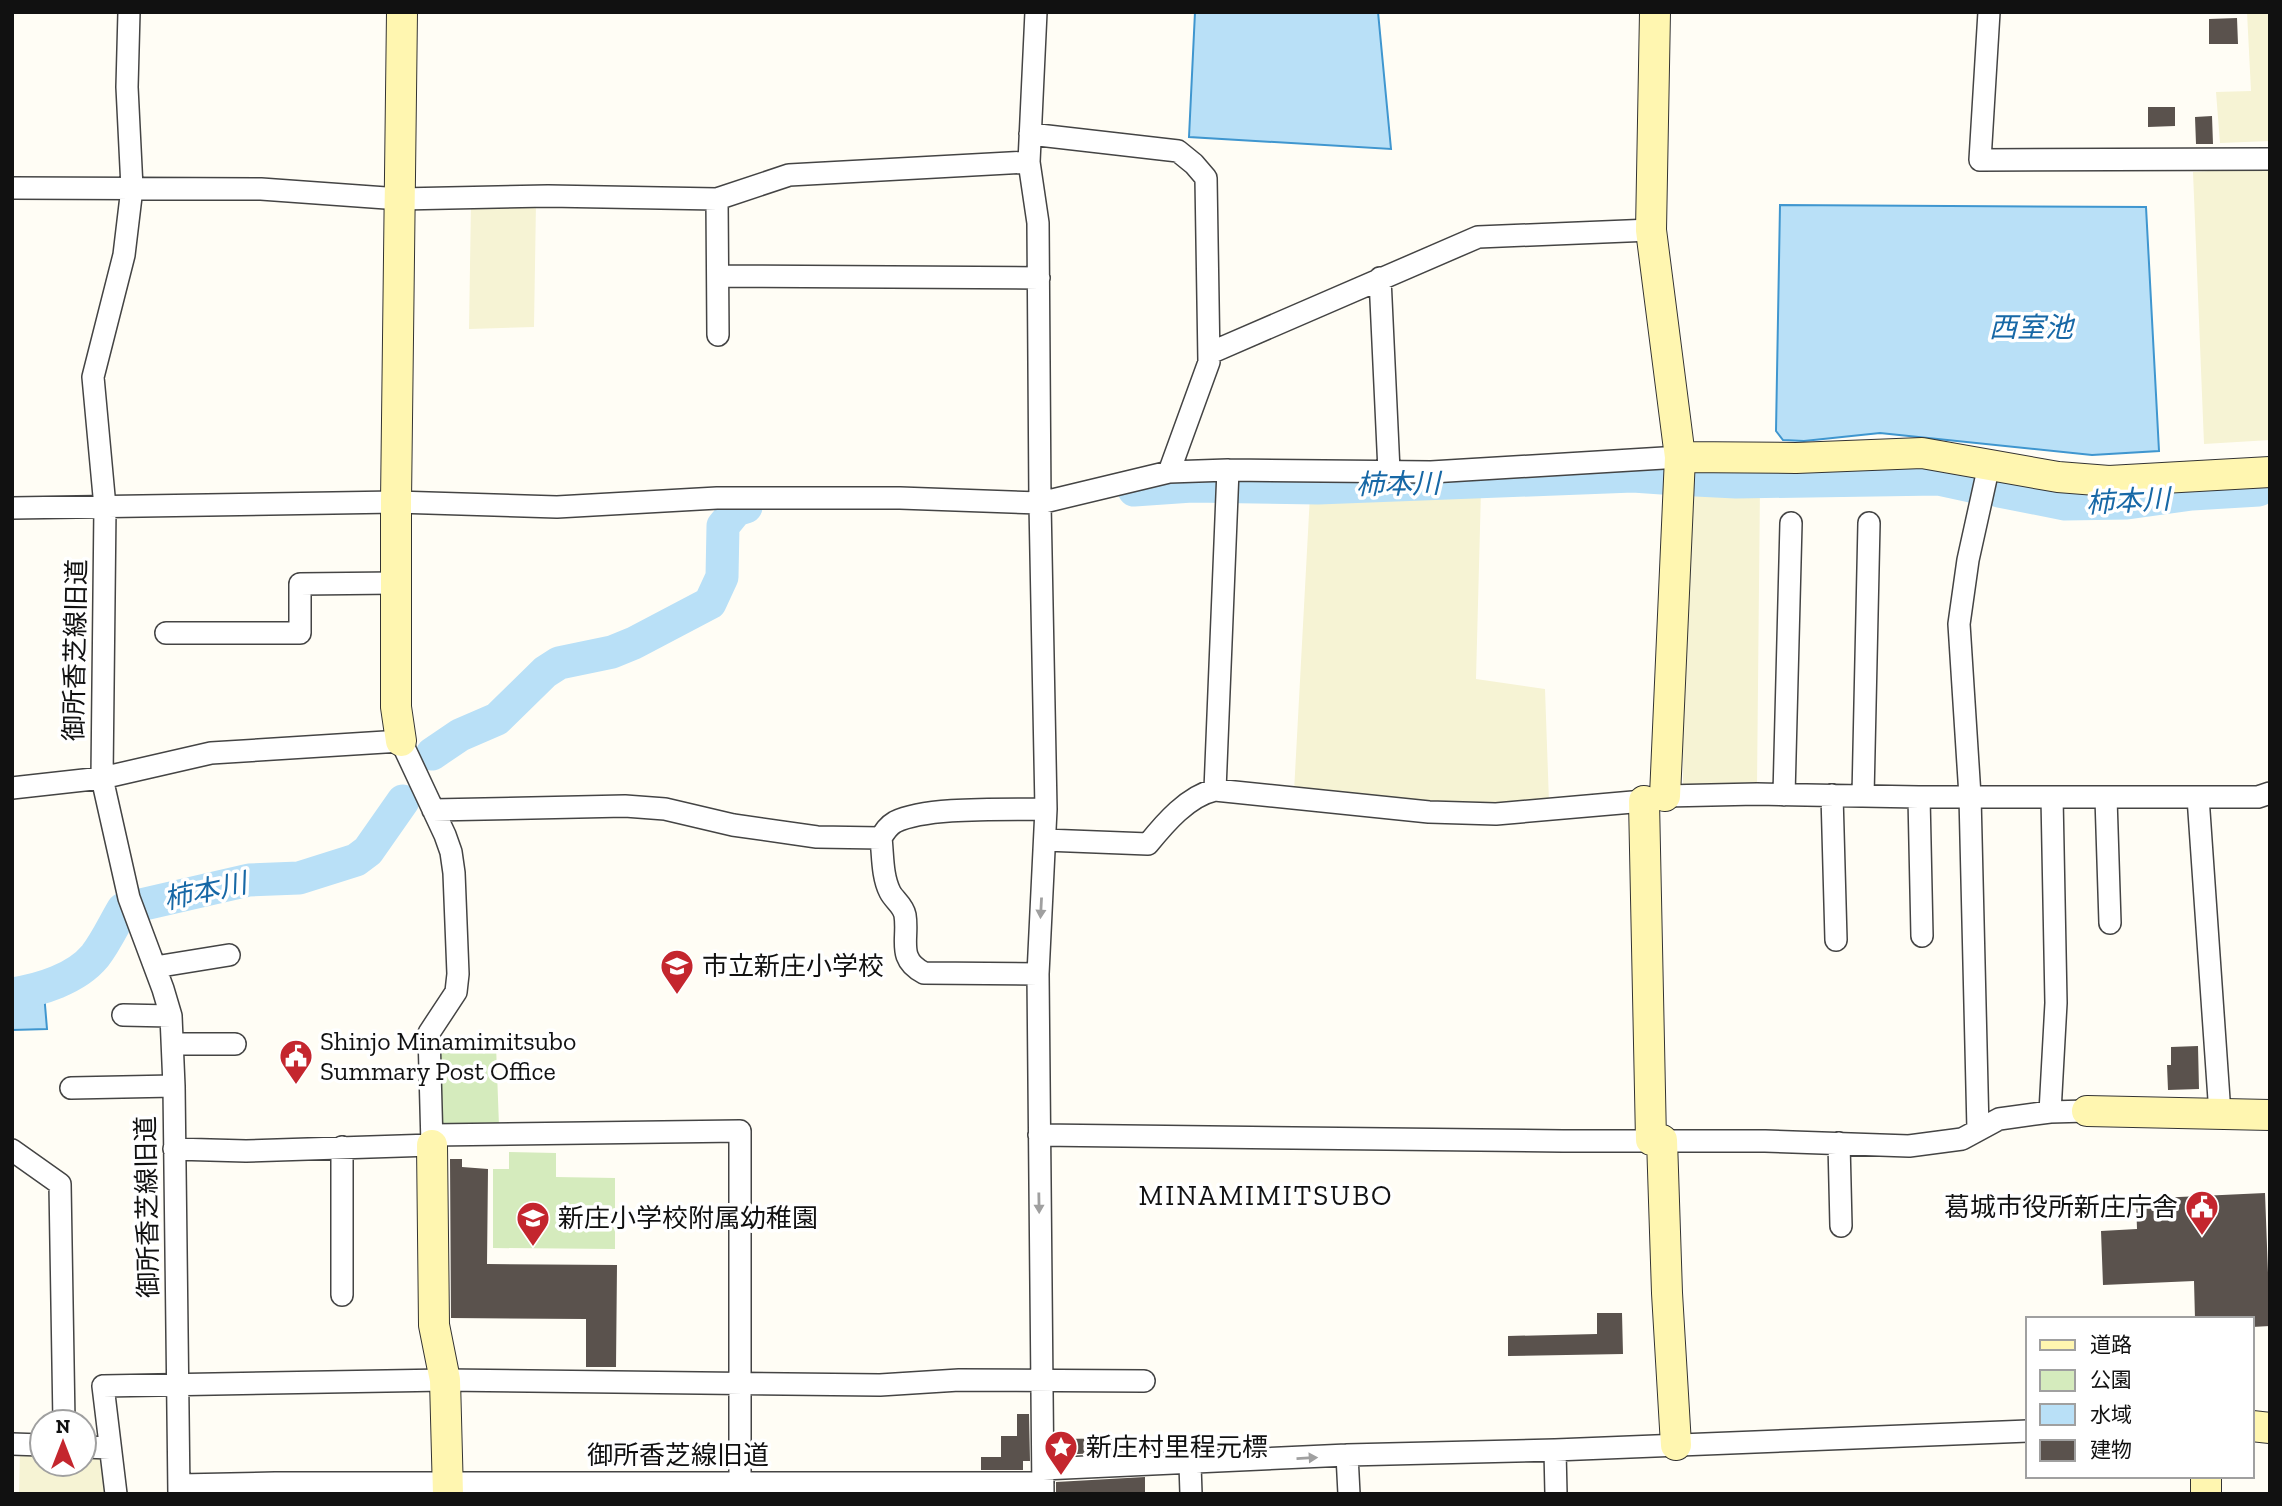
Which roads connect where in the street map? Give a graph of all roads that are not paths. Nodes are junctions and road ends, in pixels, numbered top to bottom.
1 (129, 12) edge
2 (402, 12) edge
3 (1037, 12) edge
4 (1655, 12) edge
5 (1989, 12) edge
6 (1030, 134) junction
7 (2270, 159) edge
8 (1029, 162) junction
9 (12, 188) edge
10 (132, 188) junction
11 (400, 199) junction
12 (717, 200) junction
13 (1651, 230) junction
14 (718, 276) junction
15 (1039, 278) junction
16 (1380, 278) junction
17 (719, 335) dead end
18 (1210, 353) junction
19 (1680, 457) junction
20 (1989, 465) junction
21 (1388, 471) junction
22 (1169, 472) junction
23 (2270, 472) edge
24 (1228, 481) junction
25 (396, 502) junction
26 (1040, 503) junction
27 (105, 507) junction
28 (12, 508) edge
29 (1790, 523) dead end
30 (1869, 523) dead end
31 (396, 583) junction
32 (166, 633) dead end
33 (401, 741) junction
34 (102, 778) junction
35 (12, 788) edge
36 (1215, 790) junction
37 (2270, 793) edge
38 (1784, 795) junction
39 (1832, 795) junction
40 (1863, 796) junction
41 (1970, 796) junction
42 (1919, 797) junction
43 (2052, 797) junction
44 (2106, 797) junction
45 (2199, 797) junction
46 (1655, 798) junction
47 (1046, 808) junction
48 (433, 810) junction
49 (881, 838) junction
50 (1045, 840) junction
51 (2110, 923) dead end
52 (1922, 936) dead end
53 (1836, 940) dead end
54 (229, 956) dead end
55 (155, 967) junction
56 (1038, 974) junction
57 (123, 1015) dead end
58 (171, 1016) junction
59 (173, 1044) junction
60 (234, 1044) dead end
61 (174, 1086) junction
62 (71, 1088) dead end
63 (2087, 1111) joint
64 (2050, 1112) junction
65 (2220, 1114) junction
66 (2270, 1115) edge
67 (1978, 1130) junction
68 (1039, 1135) junction
69 (432, 1140) junction
70 (1656, 1140) junction
71 (1839, 1143) junction
72 (342, 1147) junction
73 (174, 1149) junction
74 (12, 1150) edge
75 (1841, 1226) dead end
76 (342, 1295) dead end
77 (445, 1380) junction
78 (1041, 1380) junction
79 (1144, 1381) dead end
80 (740, 1383) junction
81 (177, 1384) junction
82 (64, 1408) edge
83 (2026, 1431) edge
84 (1676, 1445) junction
85 (98, 1448) edge
86 (110, 1448) junction
87 (1555, 1450) junction
88 (1347, 1455) junction
89 (1190, 1464) junction
90 (1043, 1482) edge
91 (740, 1488) edge
92 (327, 1489) edge
93 (448, 1489) edge
94 (180, 1490) edge
95 (116, 1494) edge
96 (1191, 1494) edge
97 (1349, 1494) edge
98 (1556, 1494) edge

1 - 10 street, 御所香芝線旧道
2 - 11 street
3 - 6 street
4 - 13 street
5 - 7 street
6 - 8 street
6 - 18 street
8 - 12 street
8 - 15 street
9 - 10 street
10 - 11 street
10 - 27 street, 御所香芝線旧道
11 - 12 street
11 - 25 street
12 - 14 street
13 - 16 street
13 - 19 street
14 - 15 street
14 - 17 street
15 - 26 street
16 - 18 street
16 - 21 street
18 - 22 street
19 - 20 street
19 - 21 street
19 - 46 street
20 - 23 street
20 - 41 street
21 - 24 street
22 - 24 street
22 - 26 street
24 - 36 street
25 - 26 street
25 - 27 street
25 - 31 street
26 - 47 street
27 - 28 street
27 - 34 street, 御所香芝線旧道
29 - 38 street
30 - 40 street
31 - 32 street
31 - 33 street
33 - 34 street
33 - 48 street
34 - 35 street
34 - 55 street, 御所香芝線旧道
36 - 46 street
36 - 50 street
37 - 45 street
38 - 39 street
38 - 46 street
39 - 40 street
39 - 53 street
40 - 42 street
41 - 42 street
41 - 43 street
41 - 67 street
42 - 52 street
43 - 44 street
43 - 64 street
44 - 45 street
44 - 51 street
45 - 65 street
46 - 70 street
47 - 49 street
47 - 50 street
48 - 49 street
48 - 69 street
49 - 56 street
50 -> 56 street
54 - 55 street
55 - 58 street, 御所香芝線旧道
56 - 68 street
57 - 58 street
58 - 59 street, 御所香芝線旧道
59 - 60 street
59 - 61 street, 御所香芝線旧道
61 - 62 street
61 - 73 street, 御所香芝線旧道
63 - 64 street
63 - 65 street
64 - 67 street
65 - 66 street
67 - 71 street
68 - 70 street
68 -> 78 street
69 - 72 street
69 - 77 street
69 - 80 street
70 - 71 street
70 - 84 street
71 - 75 street
72 - 73 street
72 - 76 street
73 - 81 street, 御所香芝線旧道
74 - 82 street
77 - 80 street
77 - 81 street
77 - 93 street
78 - 79 street
78 - 80 street
78 - 90 street
80 - 91 street
81 - 86 street
81 - 94 street, 御所香芝線旧道
83 - 84 street, 御所香芝線旧道
84 - 87 street, 御所香芝線旧道
85 - 86 street
86 - 95 street
87 - 88 street, 御所香芝線旧道
87 - 98 street
89 -> 88 street, 御所香芝線旧道
88 - 97 street
89 - 90 street, 御所香芝線旧道
89 - 96 street
90 - 91 street, 御所香芝線旧道
91 - 93 street, 御所香芝線旧道
92 - 93 street, 御所香芝線旧道
92 - 94 street, 御所香芝線旧道

